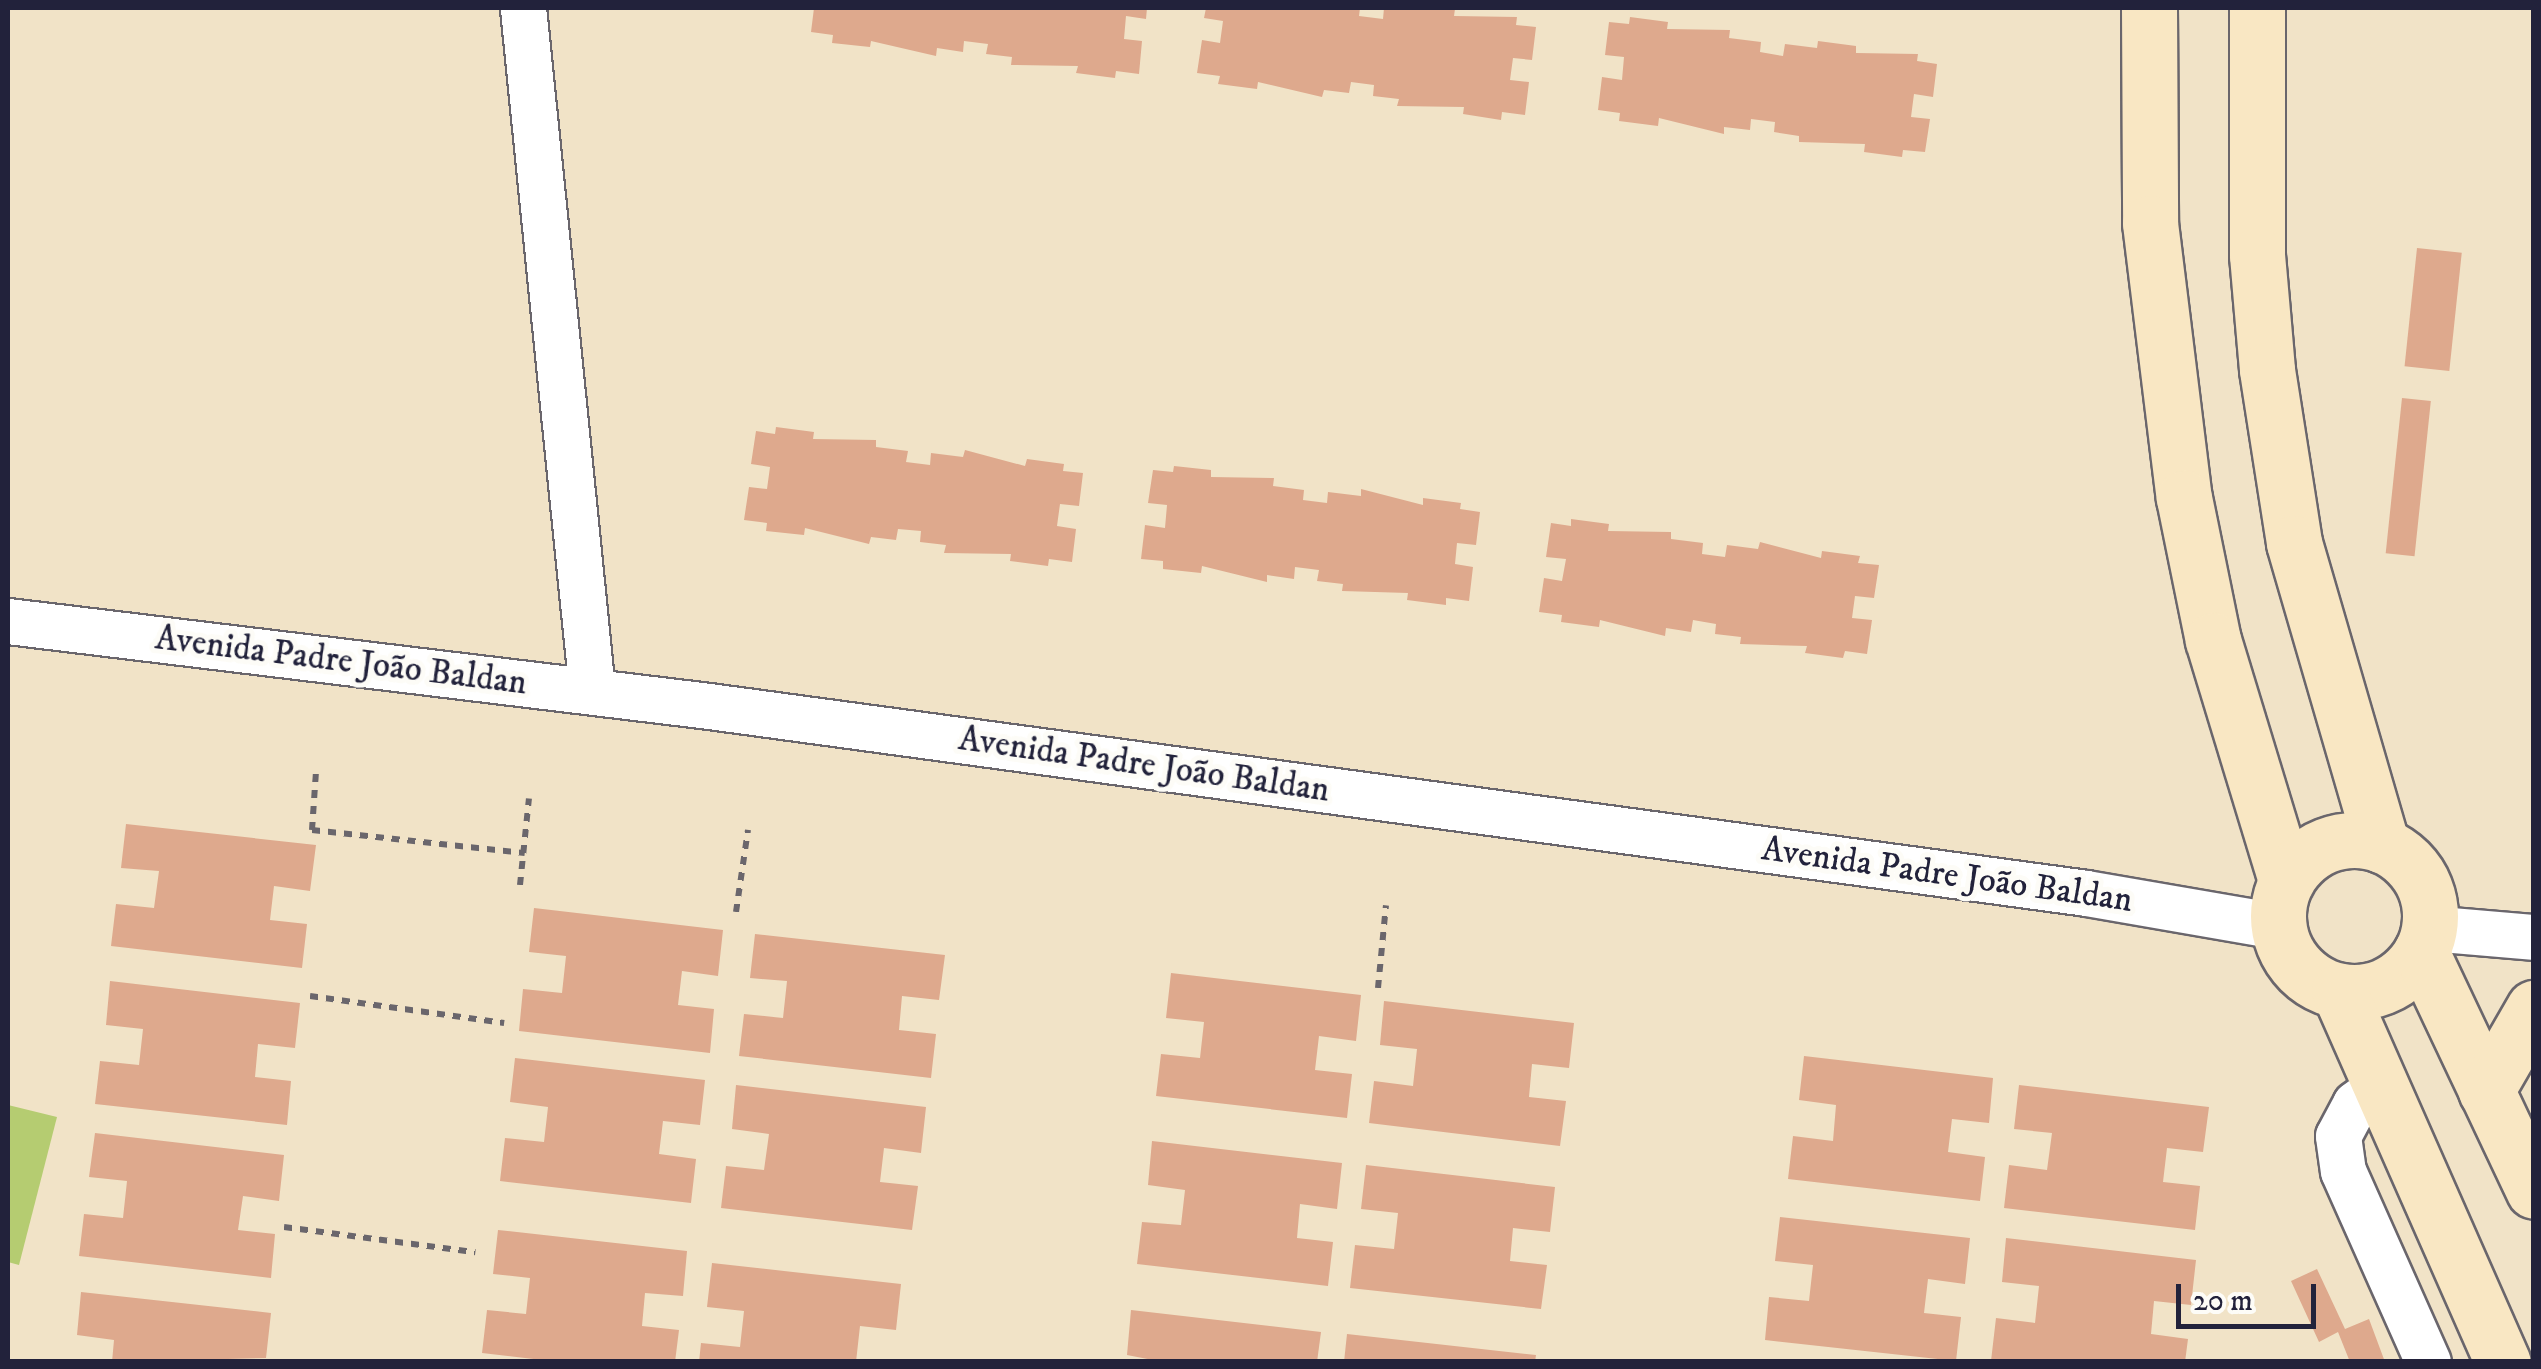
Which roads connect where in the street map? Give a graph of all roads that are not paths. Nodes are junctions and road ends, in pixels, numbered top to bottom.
1 (523, 8) edge
2 (2149, 8) edge
3 (2257, 8) edge
4 (8, 621) edge
5 (592, 691) junction
6 (2382, 845) junction
7 (2282, 904) junction
8 (2534, 937) edge
9 (2425, 940) junction
10 (2339, 990) junction
11 (2534, 1008) edge
12 (2381, 1086) junction
13 (2486, 1091) junction
14 (2534, 1192) edge
15 (2428, 1362) edge
16 (2503, 1362) edge

1 - 5 street
2 - 7 street
3 - 6 street
4 - 5 street, Avenida Padre João Baldan
5 - 7 street, Avenida Padre João Baldan
6 - 7 street
6 - 9 street
7 - 10 street
8 - 9 street
9 - 10 street
9 - 13 street
10 - 12 street
11 - 13 street
12 - 15 street
12 - 16 street
13 - 14 street

